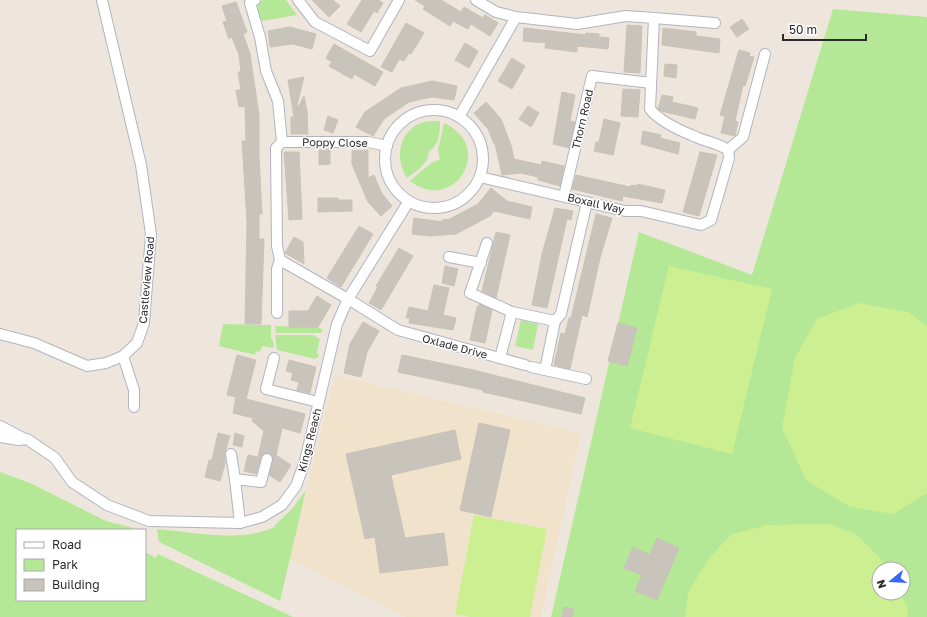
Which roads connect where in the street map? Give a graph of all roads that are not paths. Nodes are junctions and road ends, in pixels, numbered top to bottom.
1 (102, 0) edge
2 (255, 0) edge
3 (298, 0) edge
4 (400, 0) edge
5 (476, 0) edge
6 (516, 17) junction
7 (654, 18) junction
8 (715, 23) dead end
9 (765, 54) dead end
10 (651, 83) junction
11 (459, 117) junction
12 (282, 142) junction
13 (387, 146) junction
14 (728, 150) junction
15 (480, 177) junction
16 (564, 196) junction
17 (409, 201) junction
18 (587, 202) junction
19 (487, 243) dead end
20 (449, 257) dead end
21 (280, 260) junction
22 (481, 263) junction
23 (348, 298) junction
24 (512, 312) junction
25 (277, 314) dead end
26 (555, 321) junction
27 (0, 334) edge
28 (123, 356) junction
29 (274, 358) dead end
30 (500, 358) junction
31 (545, 370) junction
32 (586, 379) dead end
33 (318, 402) junction
34 (134, 407) dead end
35 (0, 426) edge
36 (0, 437) edge
37 (27, 439) junction
38 (231, 454) dead end
39 (267, 459) dead end
40 (235, 479) junction
41 (240, 522) junction

1 - 28 street, Castleview Road
2 - 12 street
3 - 4 street
5 - 6 street
6 - 7 street
6 - 11 street
7 - 8 street
7 - 10 street
9 - 14 street
10 - 14 street
10 - 16 street, Thorn Road
11 - 13 street
11 - 15 street
12 - 13 street, Poppy Close
12 - 21 street
13 - 17 street
14 - 18 street, Boxall Way
15 - 16 street, Boxall Way
15 - 17 street
16 - 18 street, Boxall Way
17 - 23 street, Kings Reach
18 - 26 street
19 - 22 street
20 - 22 street
21 - 23 street, Oxlade Drive
21 - 25 street
22 - 24 street
23 - 30 street, Oxlade Drive
23 - 33 street, Kings Reach
24 - 26 street
24 - 30 street, Oxlade Drive
26 - 31 street
27 - 28 street, Castleview Road
28 - 34 street
29 - 33 street
30 - 31 street
31 - 32 street
33 - 41 street, Kings Reach
35 - 37 street, Kings Reach
36 - 37 street
37 - 41 street, Kings Reach
38 - 40 street
39 - 40 street
40 - 41 street

